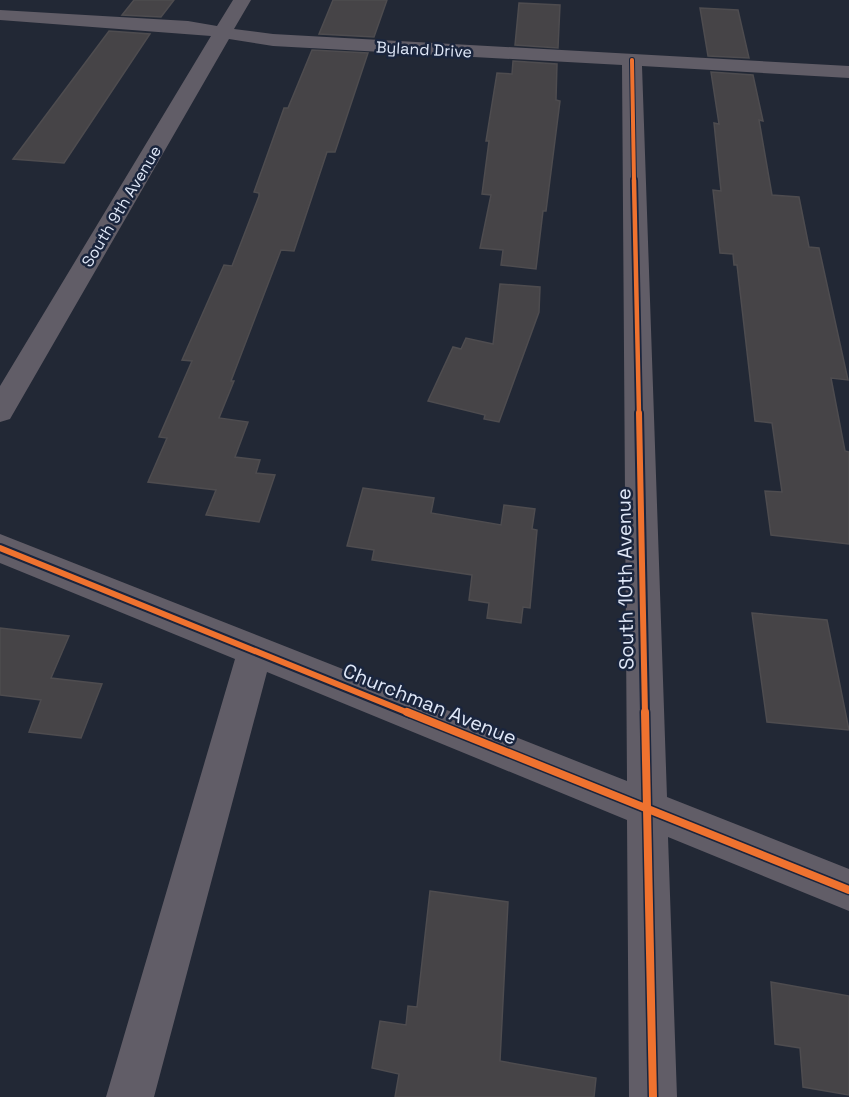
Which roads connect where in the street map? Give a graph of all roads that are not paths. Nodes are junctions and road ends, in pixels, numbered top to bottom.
1 (242, 0) edge
2 (0, 15) edge
3 (223, 33) junction
4 (632, 60) junction
5 (849, 72) edge
6 (0, 411) edge
7 (0, 549) edge
8 (255, 651) junction
9 (647, 810) junction
10 (849, 890) edge
11 (130, 1097) edge
12 (653, 1097) edge

1 - 3 street, South 9th Avenue
2 - 3 street, Byland Drive
3 - 4 street, Byland Drive
3 - 6 street, South 9th Avenue
4 - 5 street, Byland Drive
4 - 9 street, South 10th Avenue
7 - 8 street, Churchman Avenue
8 - 9 street, Churchman Avenue
8 - 11 street
9 - 10 street, Churchman Avenue
9 - 12 street, South 10th Avenue

